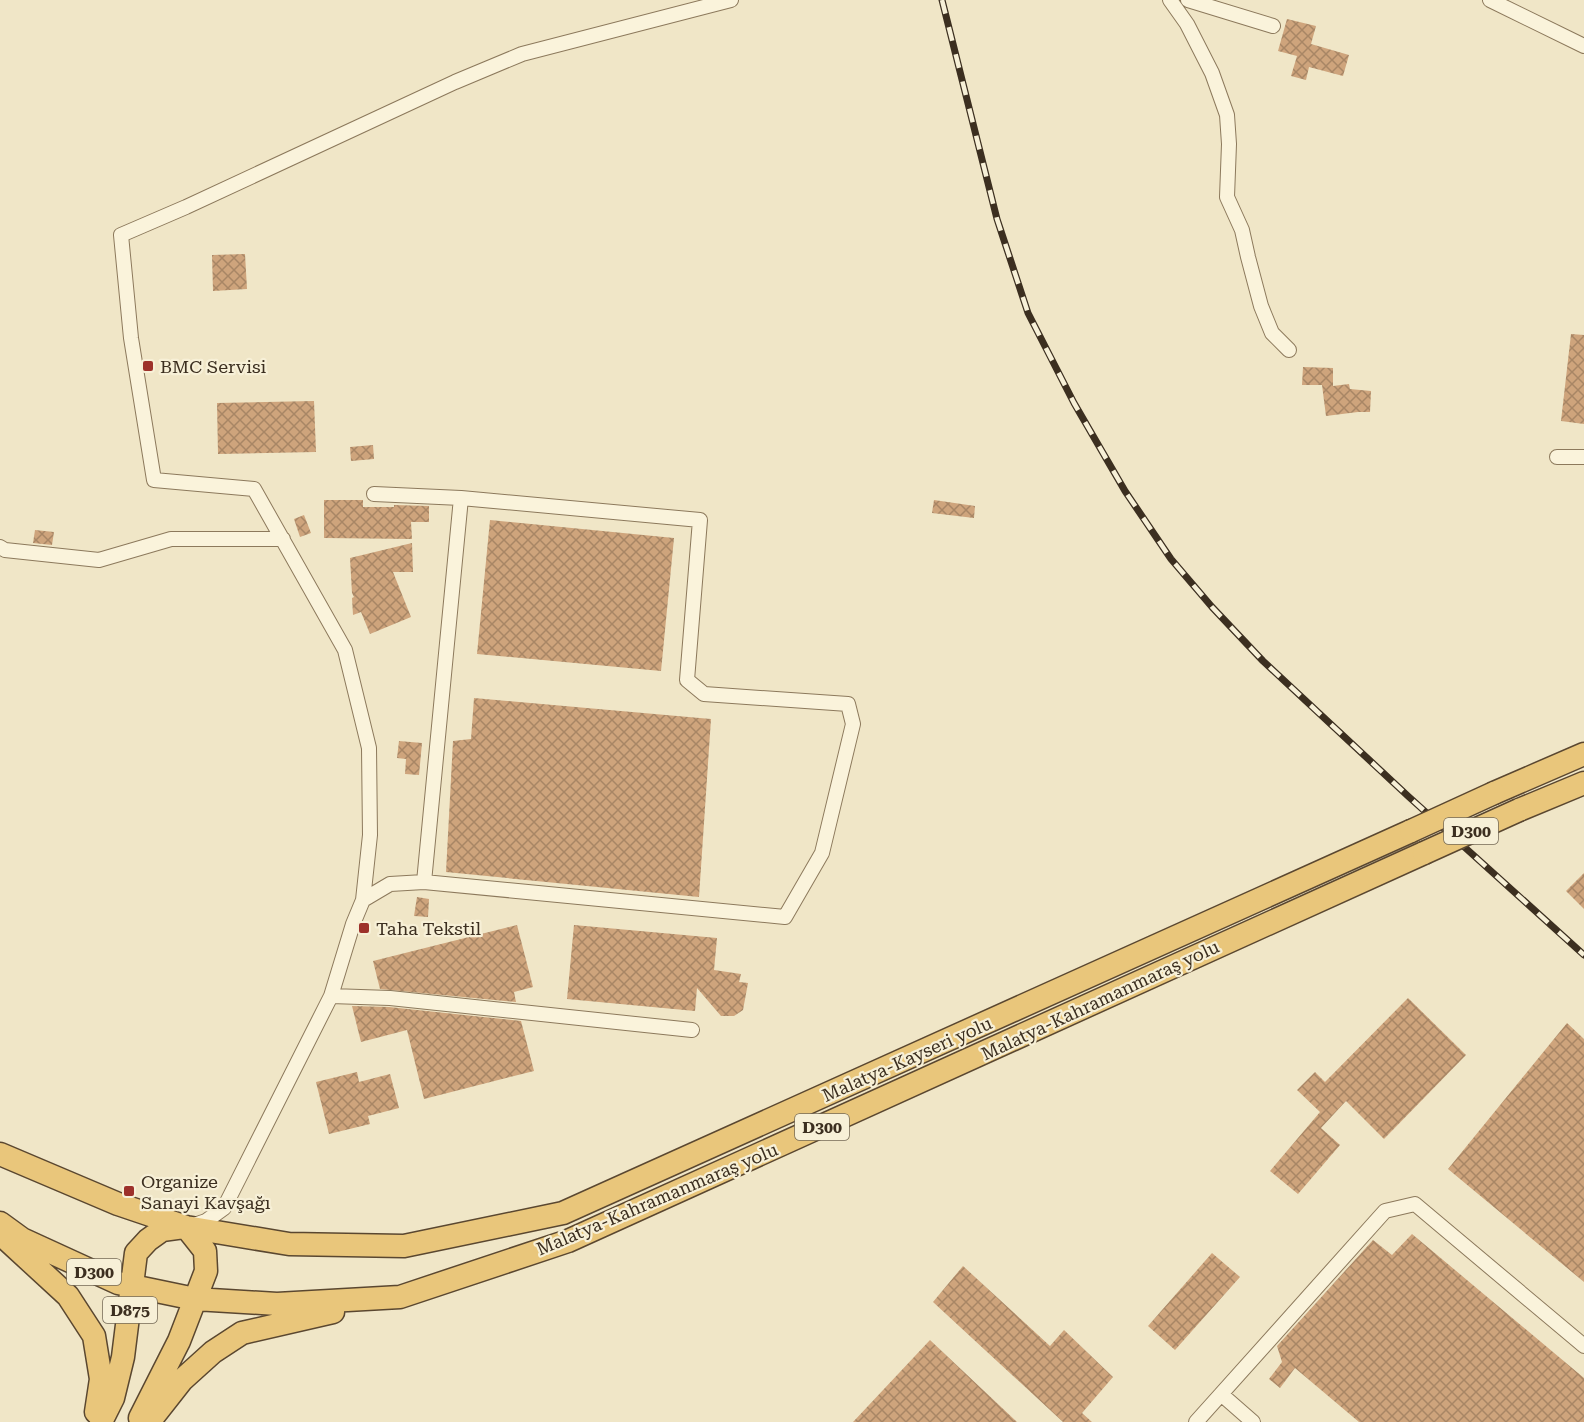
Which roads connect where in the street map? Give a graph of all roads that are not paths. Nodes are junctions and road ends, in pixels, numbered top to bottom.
1 (731, 0) edge
2 (1170, 0) edge
3 (1188, 0) edge
4 (1490, 0) edge
5 (1273, 26) dead end
6 (1584, 45) edge
7 (1289, 350) dead end
8 (1557, 457) dead end
9 (1584, 457) edge
10 (374, 494) dead end
11 (460, 498) junction
12 (283, 539) junction
13 (0, 547) edge
14 (1584, 754) edge
15 (1584, 783) edge
16 (424, 882) junction
17 (363, 900) junction
18 (331, 996) junction
19 (692, 1030) dead end
20 (0, 1154) edge
21 (0, 1223) edge
22 (186, 1227) junction
23 (0, 1233) edge
24 (133, 1286) junction
25 (400, 1297) junction
26 (195, 1299) junction
27 (1584, 1346) edge
28 (1221, 1394) junction
29 (95, 1422) edge
30 (101, 1422) edge
31 (138, 1422) edge
32 (149, 1422) edge
33 (1196, 1422) edge
34 (1253, 1422) edge

1 - 12 street
2 - 7 street
3 - 5 street
4 - 6 street
8 - 9 street
10 - 11 street
11 - 16 street
11 - 16 street
12 - 13 street
12 - 17 street
14 - 22 highway, Malatya-Kayseri yolu / D300, bridge
15 - 25 highway, Malatya-Kahramanmaraş yolu / D300, bridge
16 - 17 street
17 - 18 street
18 - 19 street
18 - 22 street
20 - 22 highway, Malatya-Kayseri yolu / D300
21 - 24 highway, Malatya-Kahramanmaraş yolu / D300
22 - 24 highway, D875
22 - 26 highway, D875
23 - 29 highway
24 - 26 highway, Malatya-Kahramanmaraş yolu / D300
24 - 30 highway, D875
25 - 26 highway, Malatya-Kahramanmaraş yolu / D300
25 - 32 highway
26 - 31 highway, D875
27 - 28 street
28 - 33 street
28 - 34 street

